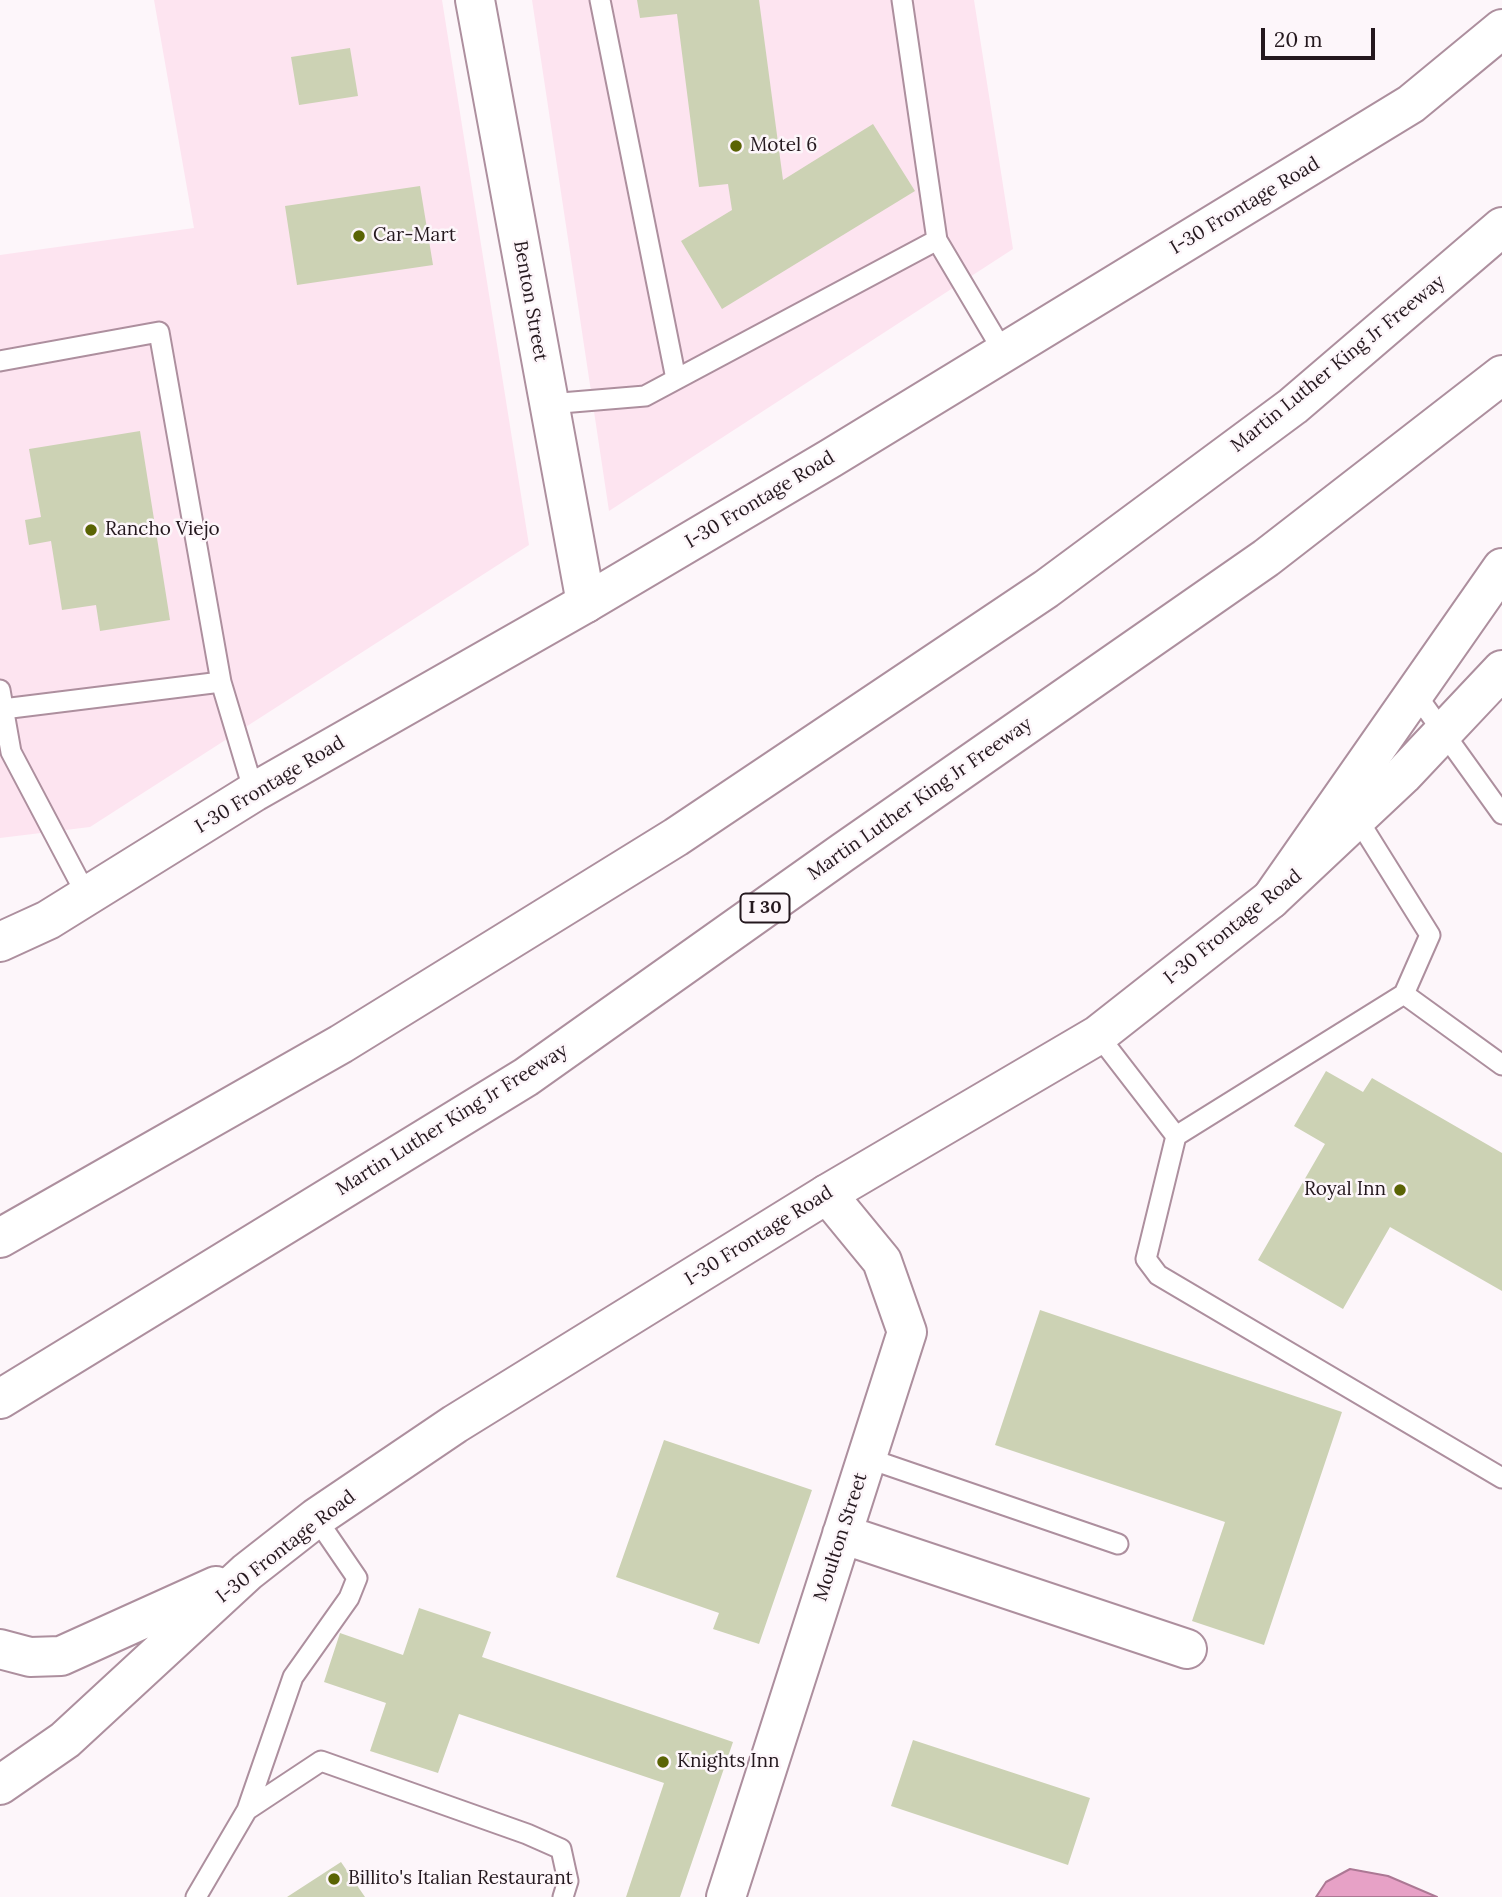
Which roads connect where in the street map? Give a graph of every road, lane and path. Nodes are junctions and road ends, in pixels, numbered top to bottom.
1 (475, 0) edge
2 (600, 0) edge
3 (902, 0) edge
4 (1502, 29) edge
5 (1502, 227) edge
6 (937, 240) junction
7 (1004, 353) junction
8 (0, 361) edge
9 (1502, 375) edge
10 (676, 380) junction
11 (549, 404) junction
12 (1502, 568) edge
13 (586, 603) junction
14 (1502, 670) edge
15 (221, 682) junction
16 (1415, 693) junction
17 (2, 699) edge
18 (1444, 731) junction
19 (254, 792) junction
20 (1502, 814) edge
21 (1357, 818) junction
22 (87, 896) junction
23 (1271, 899) junction
24 (48, 920) junction
25 (0, 942) edge
26 (0, 962) edge
27 (1404, 994) junction
28 (1098, 1035) junction
29 (1502, 1065) edge
30 (1176, 1136) junction
31 (827, 1194) junction
32 (0, 1238) edge
33 (0, 1399) edge
34 (867, 1458) junction
35 (1502, 1478) edge
36 (316, 1518) junction
37 (842, 1534) junction
38 (1118, 1544) dead end
39 (247, 1572) junction
40 (1187, 1649) dead end
41 (0, 1650) edge
42 (0, 1785) edge
43 (247, 1810) junction
44 (196, 1897) edge
45 (563, 1897) edge
46 (726, 1897) edge

1 - 11 main road, Benton Street
2 - 10 lane
3 - 6 lane
4 - 7 main road, I-30 Frontage Road
5 - 32 main road, Martin Luther King Jr Freeway
6 - 7 lane
6 - 10 lane
7 - 13 main road, I-30 Frontage Road
8 - 15 lane
9 - 33 main road, Martin Luther King Jr Freeway / I 30
10 - 11 lane
11 - 13 main road, Benton Street
12 - 16 main road
13 - 19 main road, I-30 Frontage Road
14 - 18 main road, I-30 Frontage Road
15 - 17 lane
15 - 19 lane
16 - 18 lane
16 - 23 main road
17 - 22 lane
18 - 20 lane
18 - 21 main road, I-30 Frontage Road
19 - 22 main road, I-30 Frontage Road
21 - 23 main road, I-30 Frontage Road
21 - 27 lane
22 - 24 main road, I-30 Frontage Road
23 - 28 main road, I-30 Frontage Road
24 - 25 main road, I-30 Frontage Road
24 - 26 main road
27 - 29 lane
27 - 30 lane
28 - 30 lane
28 - 31 main road, I-30 Frontage Road
30 - 35 lane
31 - 34 main road, Moulton Street
31 - 36 main road, I-30 Frontage Road
34 - 37 main road, Moulton Street
34 - 38 lane
36 - 39 main road, I-30 Frontage Road
36 - 43 lane
37 - 40 main road
37 - 46 main road, Moulton Street
39 - 41 main road
39 - 42 main road, I-30 Frontage Road
43 - 44 lane
43 - 45 lane

